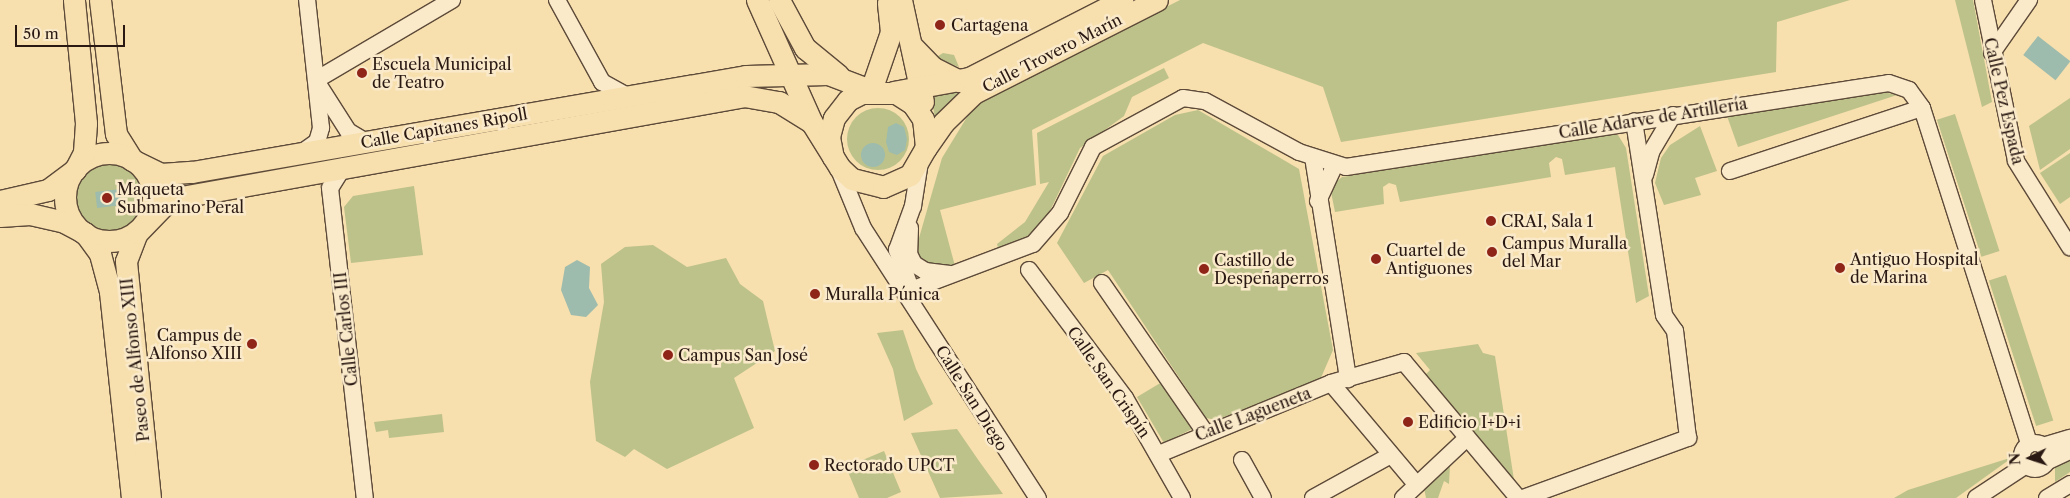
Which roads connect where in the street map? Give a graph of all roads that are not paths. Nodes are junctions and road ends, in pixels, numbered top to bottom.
1 (74, 0) edge
2 (100, 0) edge
3 (307, 0) edge
4 (452, 0) edge
5 (556, 0) edge
6 (757, 0) edge
7 (779, 0) edge
8 (1122, 0) edge
9 (1157, 0) edge
10 (1983, 0) edge
11 (2029, 0) edge
12 (896, 9) edge
13 (769, 25) junction
14 (909, 42) junction
15 (1992, 53) junction
16 (792, 73) junction
17 (752, 75) junction
18 (842, 78) junction
19 (316, 80) junction
20 (967, 87) junction
21 (871, 90) junction
22 (920, 90) junction
23 (893, 92) junction
24 (629, 96) junction
25 (1922, 108) junction
26 (1672, 115) junction
27 (1634, 121) junction
28 (812, 123) junction
29 (925, 127) junction
30 (366, 142) junction
31 (300, 153) junction
32 (923, 155) junction
33 (1313, 157) junction
34 (132, 160) junction
35 (835, 161) junction
36 (1335, 165) junction
37 (344, 166) junction
38 (75, 170) junction
39 (1730, 171) dead end
40 (1645, 192) junction
41 (0, 202) edge
42 (1318, 206) junction
43 (0, 216) edge
44 (910, 219) junction
45 (142, 226) junction
46 (84, 233) junction
47 (2070, 247) edge
48 (1029, 270) dead end
49 (958, 274) junction
50 (1102, 283) dead end
51 (909, 294) junction
52 (1348, 378) junction
53 (1331, 383) junction
54 (1204, 431) junction
55 (1466, 438) junction
56 (2070, 438) edge
57 (2039, 451) junction
58 (2070, 451) edge
59 (1159, 454) junction
60 (1391, 455) junction
61 (1242, 460) dead end
62 (2070, 484) edge
63 (1417, 485) junction
64 (132, 498) edge
65 (150, 498) edge
66 (365, 498) edge
67 (1038, 498) edge
68 (1182, 498) edge
69 (1263, 498) edge
70 (1313, 498) edge
71 (1403, 498) edge
72 (1518, 498) edge
73 (1523, 498) edge
74 (1976, 498) edge
75 (2047, 498) edge

1 - 38 main road
2 - 34 main road
3 - 19 street
4 - 19 street
5 - 24 street
6 - 13 main road
7 - 18 main road
8 - 20 main road, Calle Trovero Marín
9 - 20 main road, Calle Trovero Marín
10 - 15 street, Calle Pez Espada
11 - 15 street
12 - 14 main road
12 - 21 main road
13 - 16 main road
13 - 17 main road
14 - 20 main road
14 - 22 main road
15 - 47 street, Calle Pez Espada
16 - 17 main road, Calle Capitanes Ripoll
16 - 18 main road, Calle Capitanes Ripoll
16 - 28 main road
17 - 24 main road, Calle Capitanes Ripoll
18 - 21 main road
19 - 30 street
19 - 31 street
20 - 22 main road
20 - 32 main road
21 - 23 main road
21 - 35 main road
22 - 23 main road
22 - 29 main road
23 - 29 main road
24 - 30 main road, Calle Capitanes Ripoll
25 - 26 street, Calle Adarve de Artillería
25 - 39 street
25 - 57 street, Calle Adarve de Artillería
26 - 27 street, Calle Adarve de Artillería
26 - 40 street
27 - 36 street, Calle Adarve de Artillería
27 - 40 street
28 - 35 main road
28 - 37 main road, Calle Capitanes Ripoll
29 - 32 main road
30 - 31 main road, Calle Capitanes Ripoll
31 - 34 main road, Calle Capitanes Ripoll
32 - 35 main road
32 - 44 street
33 - 36 street, Calle Adarve de Artillería
33 - 42 street
33 - 49 street, Calle Adarve de Artillería
34 - 38 main road
34 - 45 main road
35 - 51 street
36 - 42 street
37 - 45 main road, Calle Capitanes Ripoll
37 - 66 street, Calle Carlos III
38 - 41 main road
38 - 46 main road
40 - 73 street
42 - 52 street
43 - 46 main road
44 - 49 street
44 - 51 street, Calle San Diego
45 - 46 main road
45 - 65 main road, Paseo de Alfonso XIII
46 - 64 main road, Paseo de Alfonso XIII
48 - 59 street, Calle San Crispín
49 - 51 street
50 - 54 street
51 - 67 street, Calle San Diego
52 - 53 street, Calle Lagueneta
52 - 55 street, Calle Lagueneta
53 - 54 street, Calle Lagueneta
53 - 60 street
54 - 59 street, Calle Lagueneta
55 - 63 street
55 - 72 street
56 - 57 street
57 - 58 street
57 - 74 street
59 - 68 street, Calle San Crispín
60 - 63 street
60 - 70 street
61 - 69 street
62 - 75 street
63 - 71 street

